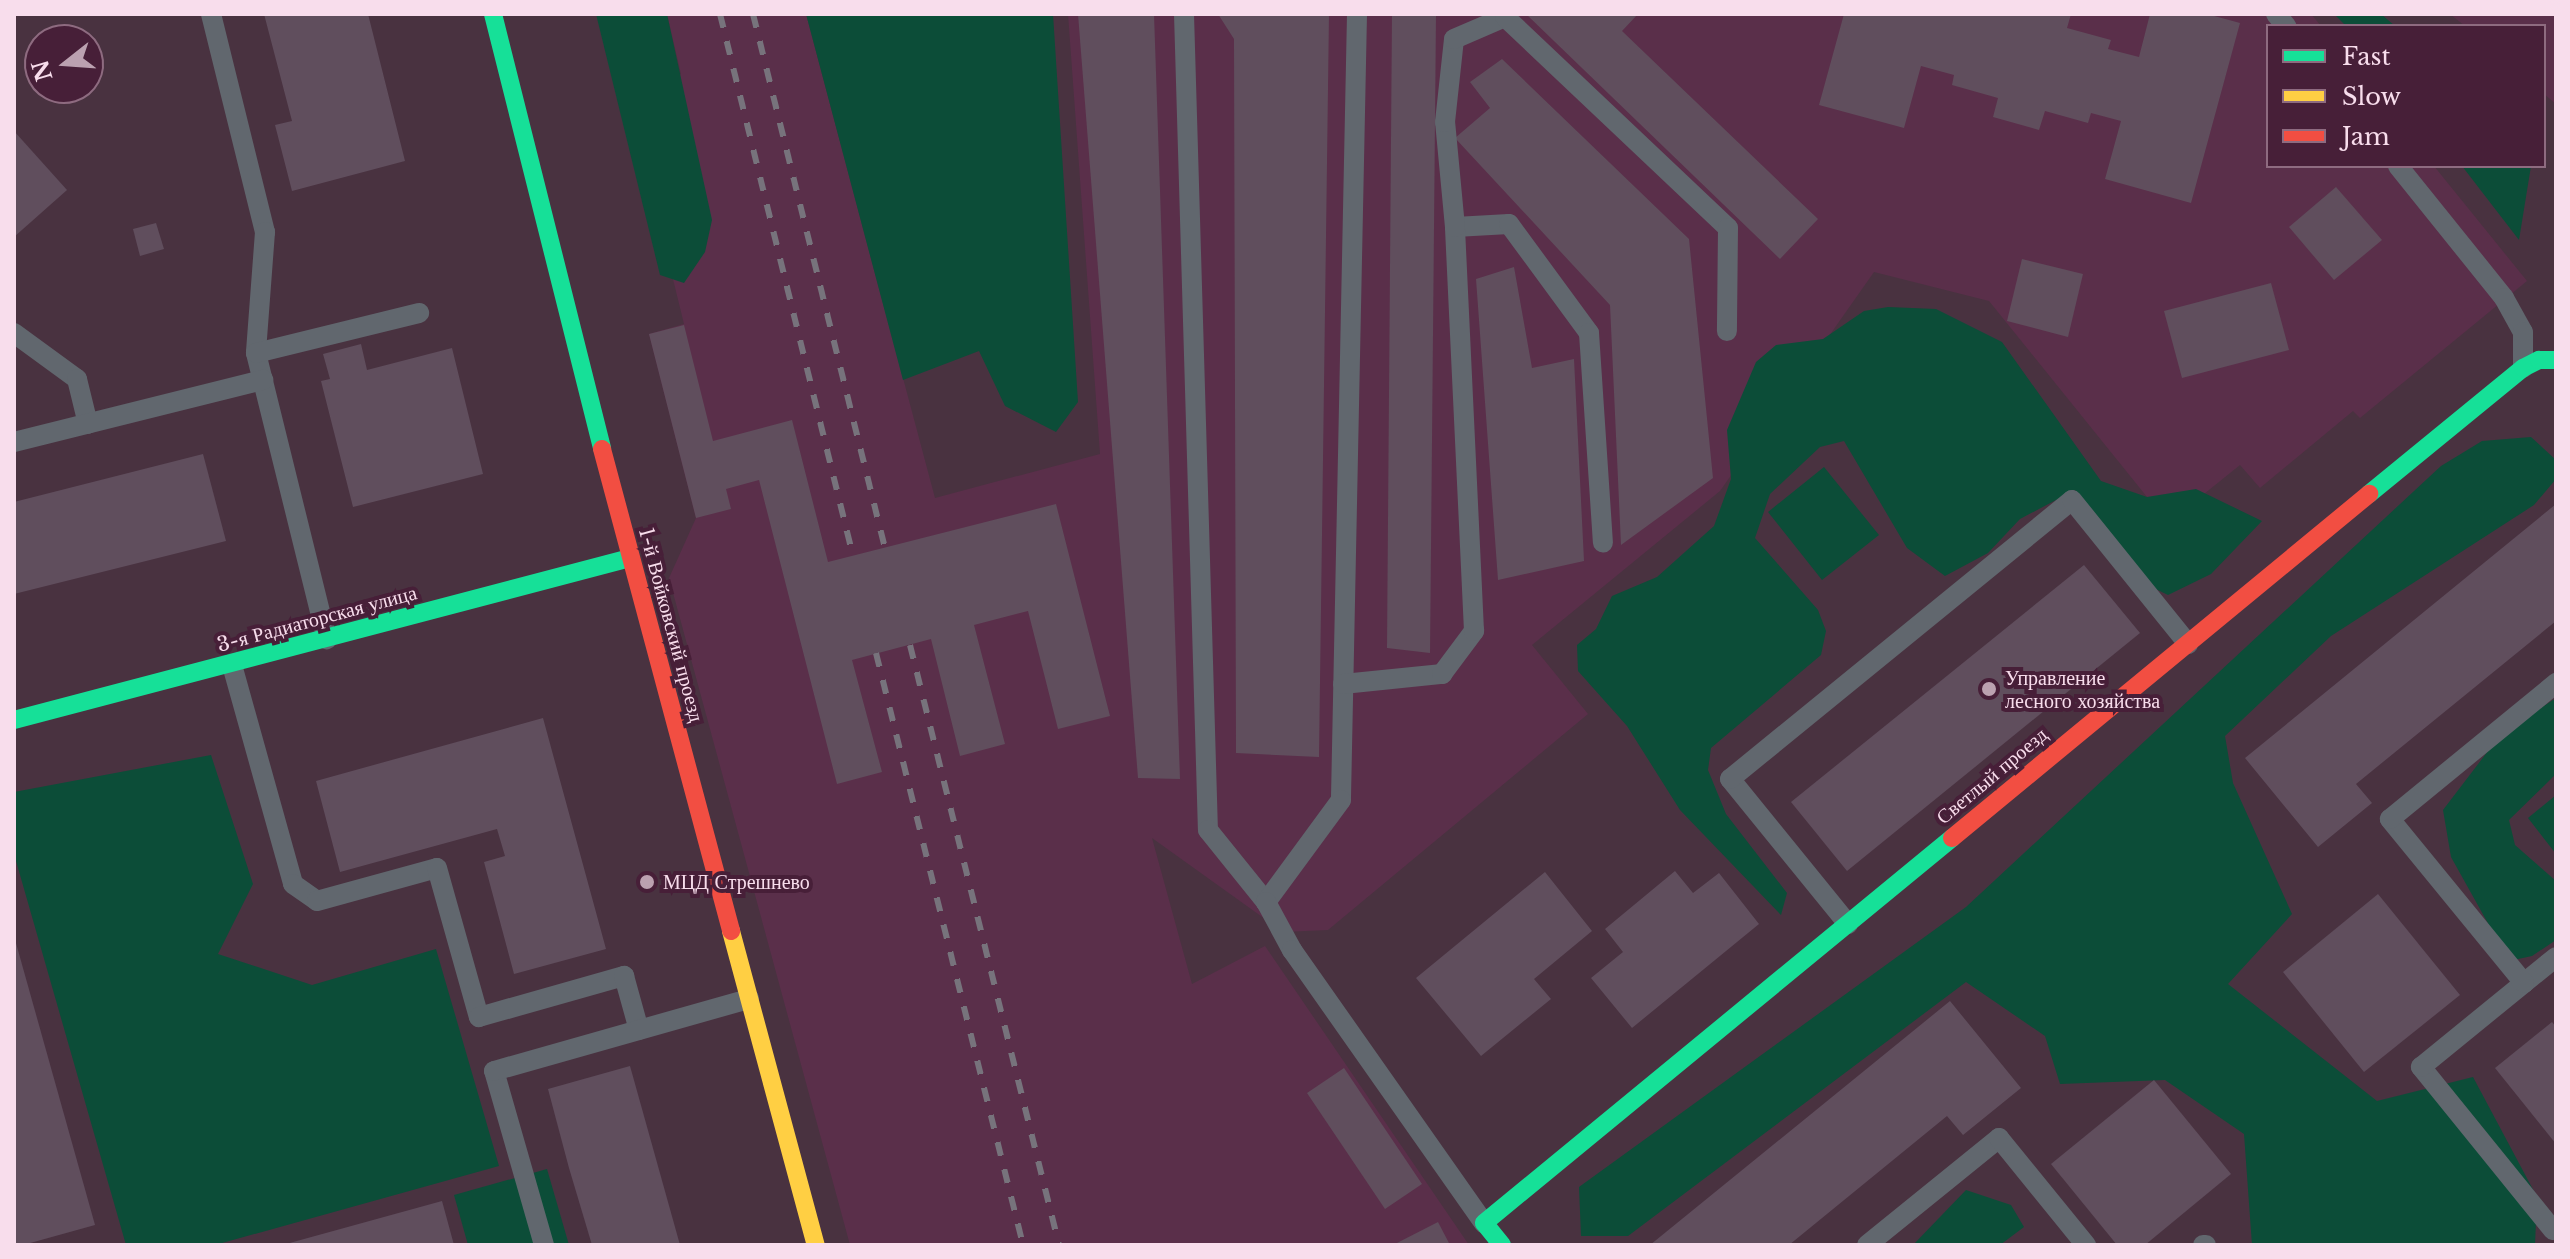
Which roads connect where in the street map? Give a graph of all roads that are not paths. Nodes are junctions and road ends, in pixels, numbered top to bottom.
1 (211, 14) edge
2 (493, 14) edge
3 (1184, 14) edge
4 (1357, 14) edge
5 (2400, 168) edge
6 (1455, 227) junction
7 (419, 313) dead end
8 (1727, 331) dead end
9 (14, 333) edge
10 (256, 353) junction
11 (2556, 360) edge
12 (2523, 368) junction
13 (263, 380) junction
14 (88, 424) junction
15 (14, 442) edge
16 (1603, 543) dead end
17 (630, 558) junction
18 (327, 639) junction
19 (2188, 644) junction
20 (232, 665) junction
21 (2556, 683) edge
22 (1343, 684) junction
23 (14, 720) edge
24 (1266, 902) junction
25 (1848, 924) junction
26 (2556, 957) edge
27 (2524, 983) junction
28 (749, 999) junction
29 (639, 1030) junction
30 (1484, 1223) junction
31 (2553, 1230) dead end
32 (544, 1245) edge
33 (816, 1245) edge
34 (1502, 1245) edge
35 (1867, 1245) edge
36 (2086, 1245) edge

1 - 10 lane
2 - 17 street, 1-й Войковский проезд
3 - 24 lane
4 - 22 lane
5 - 12 lane
6 - 8 lane
6 - 16 lane
6 - 22 lane
7 - 10 lane
9 - 14 lane
10 - 13 lane
11 - 12 street, Светлый проезд
12 - 19 street, Светлый проезд
13 - 14 lane
13 - 18 lane
14 - 15 lane
17 - 18 street, 3-я Радиаторская улица
17 - 28 street, 1-й Войковский проезд
18 - 20 street, 3-я Радиаторская улица
19 - 25 street, Светлый проезд
19 - 25 lane
20 - 23 street, 3-я Радиаторская улица
20 - 29 lane
21 - 27 lane
22 - 24 lane
24 - 30 lane
25 - 30 street, Светлый проезд
26 - 27 lane
27 - 31 lane
28 - 29 lane
28 - 33 street, 1-й Войковский проезд
29 - 32 lane
30 - 34 street
35 - 36 lane

